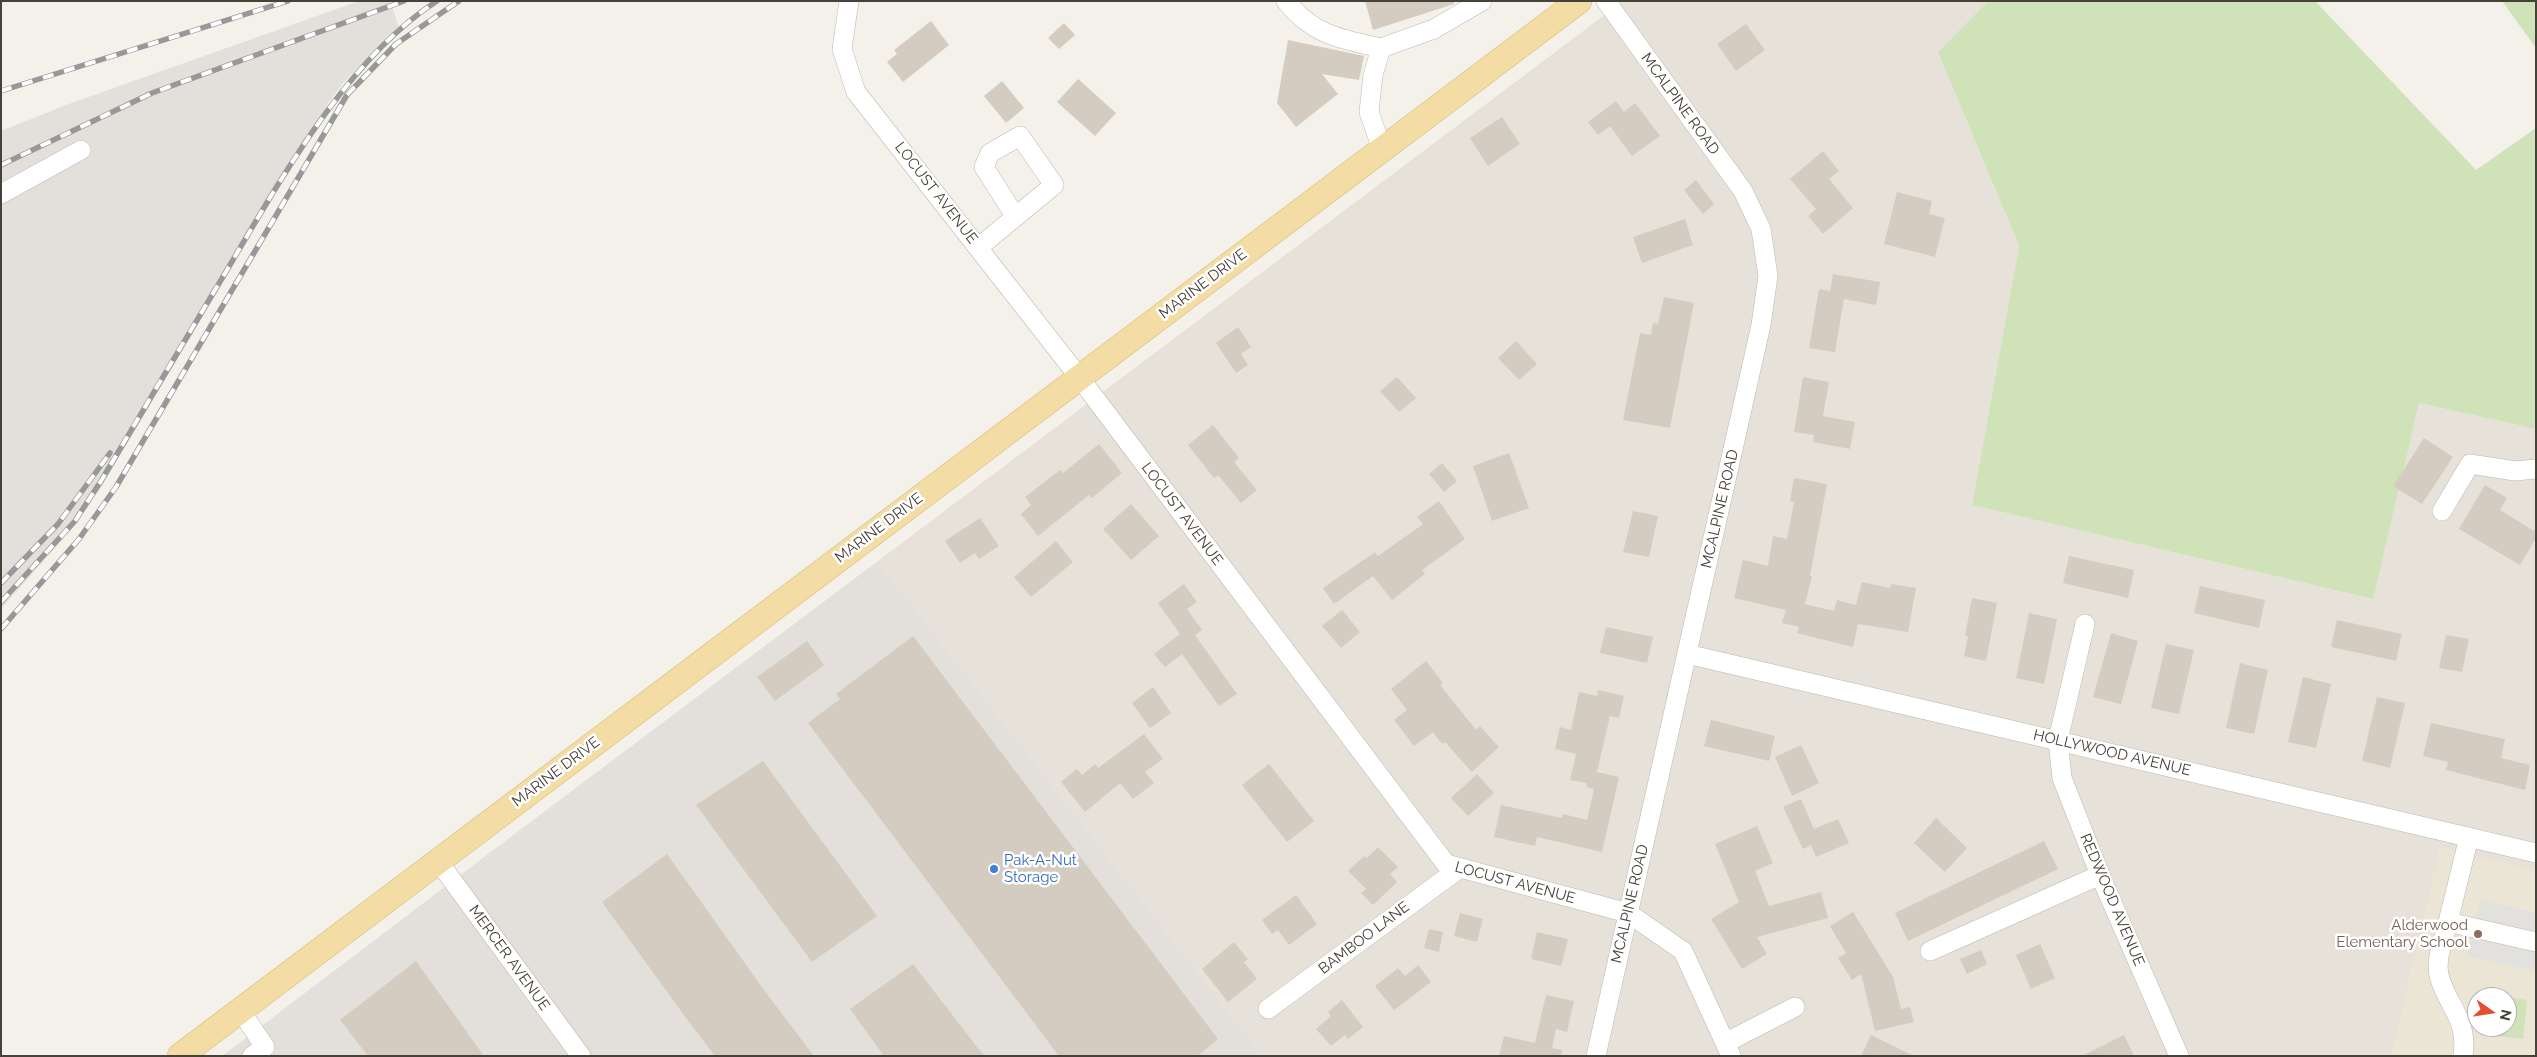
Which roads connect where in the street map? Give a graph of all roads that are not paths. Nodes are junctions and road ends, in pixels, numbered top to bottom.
1 (849, 1) edge
2 (1286, 1) edge
3 (1482, 1) edge
4 (1579, 1) edge
5 (1606, 1) edge
6 (1381, 48) junction
7 (1382, 149) junction
8 (80, 150) dead end
9 (1, 194) edge
10 (1016, 216) dead end
11 (979, 247) junction
12 (1079, 377) junction
13 (2536, 469) edge
14 (2442, 511) dead end
15 (2085, 624) dead end
16 (1687, 654) junction
17 (2058, 740) junction
18 (2469, 837) junction
19 (2536, 853) edge
20 (438, 861) junction
21 (1460, 868) junction
22 (2100, 875) junction
23 (1628, 913) junction
24 (2448, 922) junction
25 (2536, 942) edge
26 (1930, 952) dead end
27 (1795, 1007) dead end
28 (1268, 1009) dead end
29 (240, 1010) junction
30 (1728, 1050) edge
31 (184, 1054) edge
32 (252, 1056) edge
33 (581, 1056) edge
34 (1596, 1056) edge
35 (2179, 1056) edge
36 (2464, 1056) edge

1 - 11 street, LOCUST AVENUE
2 - 6 street
3 - 6 street
4 - 7 main road, MARINE DRIVE
5 - 16 street, MCALPINE ROAD
6 - 7 street
7 - 12 main road, MARINE DRIVE
8 - 9 street
10 - 11 street
11 - 12 street, LOCUST AVENUE
12 - 20 main road, MARINE DRIVE
12 - 21 street, LOCUST AVENUE
13 - 14 street
15 - 17 street, REDWOOD AVENUE
16 - 17 street, HOLLYWOOD AVENUE
16 - 23 street, MCALPINE ROAD
17 - 18 street, HOLLYWOOD AVENUE
17 - 22 street, REDWOOD AVENUE
18 - 19 street, HOLLYWOOD AVENUE
18 - 24 street
20 - 29 main road, MARINE DRIVE
20 - 33 street, MERCER AVENUE
21 - 23 street, LOCUST AVENUE
21 - 28 street, BAMBOO LANE
22 - 26 street
22 - 35 street, REDWOOD AVENUE
23 - 30 street, LOCUST AVENUE
23 - 34 street, MCALPINE ROAD
24 - 25 street
24 - 36 street
27 - 30 street
29 - 31 main road, MARINE DRIVE
29 - 32 street

